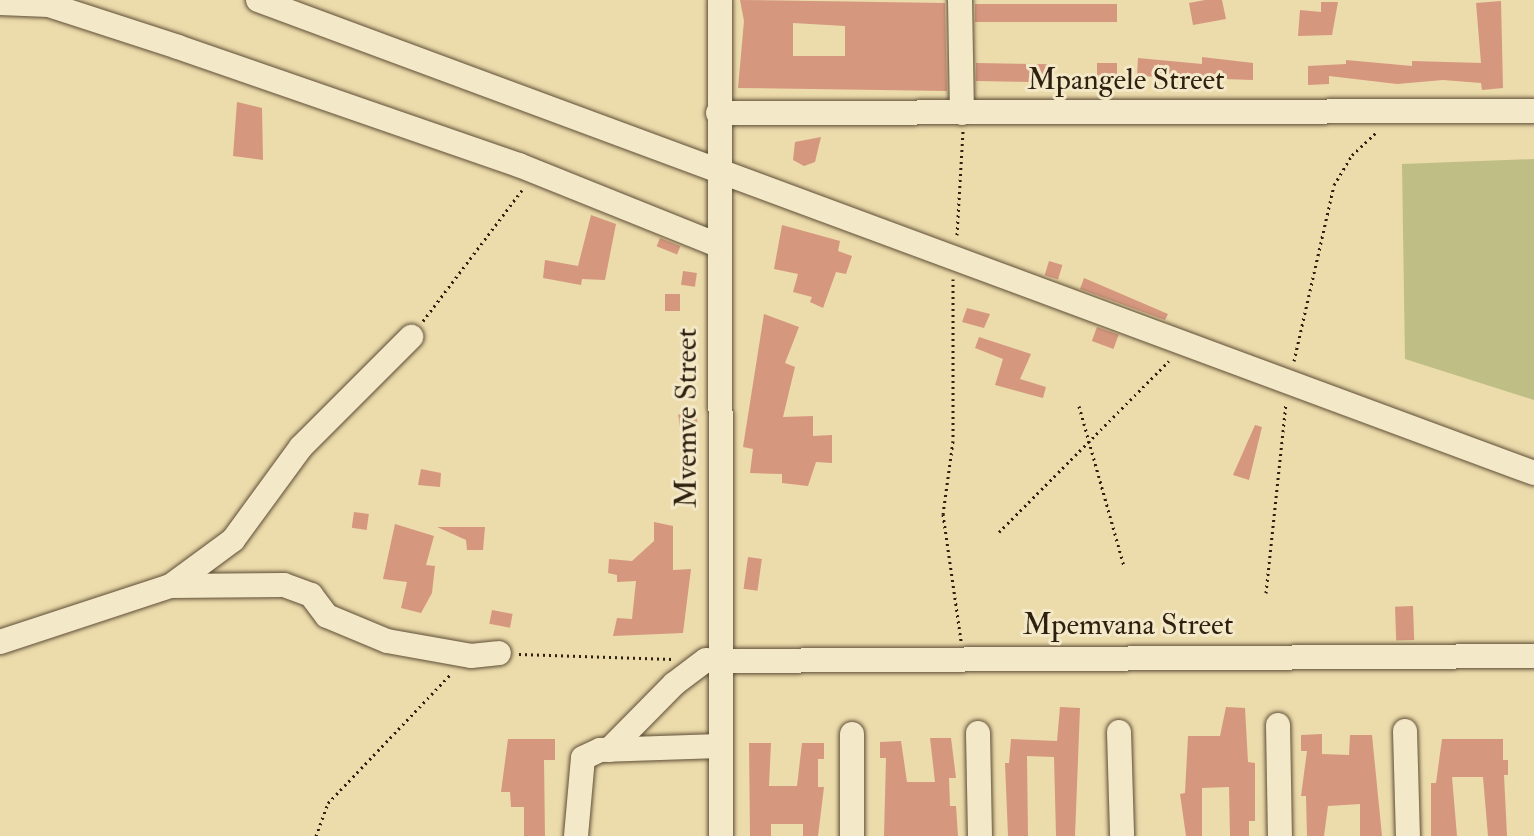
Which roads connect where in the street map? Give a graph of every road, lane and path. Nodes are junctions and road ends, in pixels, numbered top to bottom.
1 (258, 0) edge
2 (720, 0) edge
3 (960, 0) edge
4 (0, 3) edge
5 (312, 8) edge
6 (1534, 111) edge
7 (1409, 112) junction
8 (718, 113) junction
9 (962, 113) junction
10 (536, 172) junction
11 (718, 174) junction
12 (718, 245) junction
13 (953, 260) junction
14 (411, 337) joint
15 (1169, 361) dead end
16 (1290, 383) junction
17 (1079, 406) dead end
18 (1087, 440) junction
19 (1534, 473) edge
20 (999, 532) dead end
21 (1124, 566) dead end
22 (170, 586) junction
23 (1266, 593) dead end
24 (0, 642) edge
25 (499, 653) joint
26 (963, 656) junction
27 (1534, 656) edge
28 (714, 661) junction
29 (457, 666) dead end
30 (1278, 725) dead end
31 (1405, 731) dead end
32 (1119, 732) dead end
33 (978, 733) dead end
34 (852, 734) dead end
35 (720, 746) junction
36 (609, 750) junction
37 (316, 836) edge
38 (576, 836) edge
39 (721, 836) edge
40 (852, 836) edge
41 (980, 836) edge
42 (1122, 836) edge
43 (1280, 836) edge
44 (1408, 836) edge

1 - 5 street
2 - 8 street, Mvemve Street
3 - 9 street
4 - 10 street
5 - 11 street
6 - 7 street, Mpangele Street
7 - 9 street, Mpangele Street
7 - 16 path
8 - 9 street, Mpangele Street
8 - 11 street, Mvemve Street
9 - 13 path
10 - 12 street
10 - 14 path
11 - 12 street, Mvemve Street
11 - 13 street
12 - 28 street, Mvemve Street
13 - 16 street
13 - 26 path
14 - 22 street
15 - 18 path
16 - 19 street
16 - 23 path
17 - 18 path
18 - 20 path
18 - 21 path
22 - 24 street
22 - 25 street
25 - 28 path
26 - 27 street, Mpemvana Street
26 - 28 street, Mpemvana Street
28 - 35 street, Mvemve Street
28 - 36 street
29 - 37 path
30 - 43 street
31 - 44 street
32 - 42 street
33 - 41 street
34 - 40 street
35 - 36 street
35 - 39 street, Mvemve Street
36 - 38 street

